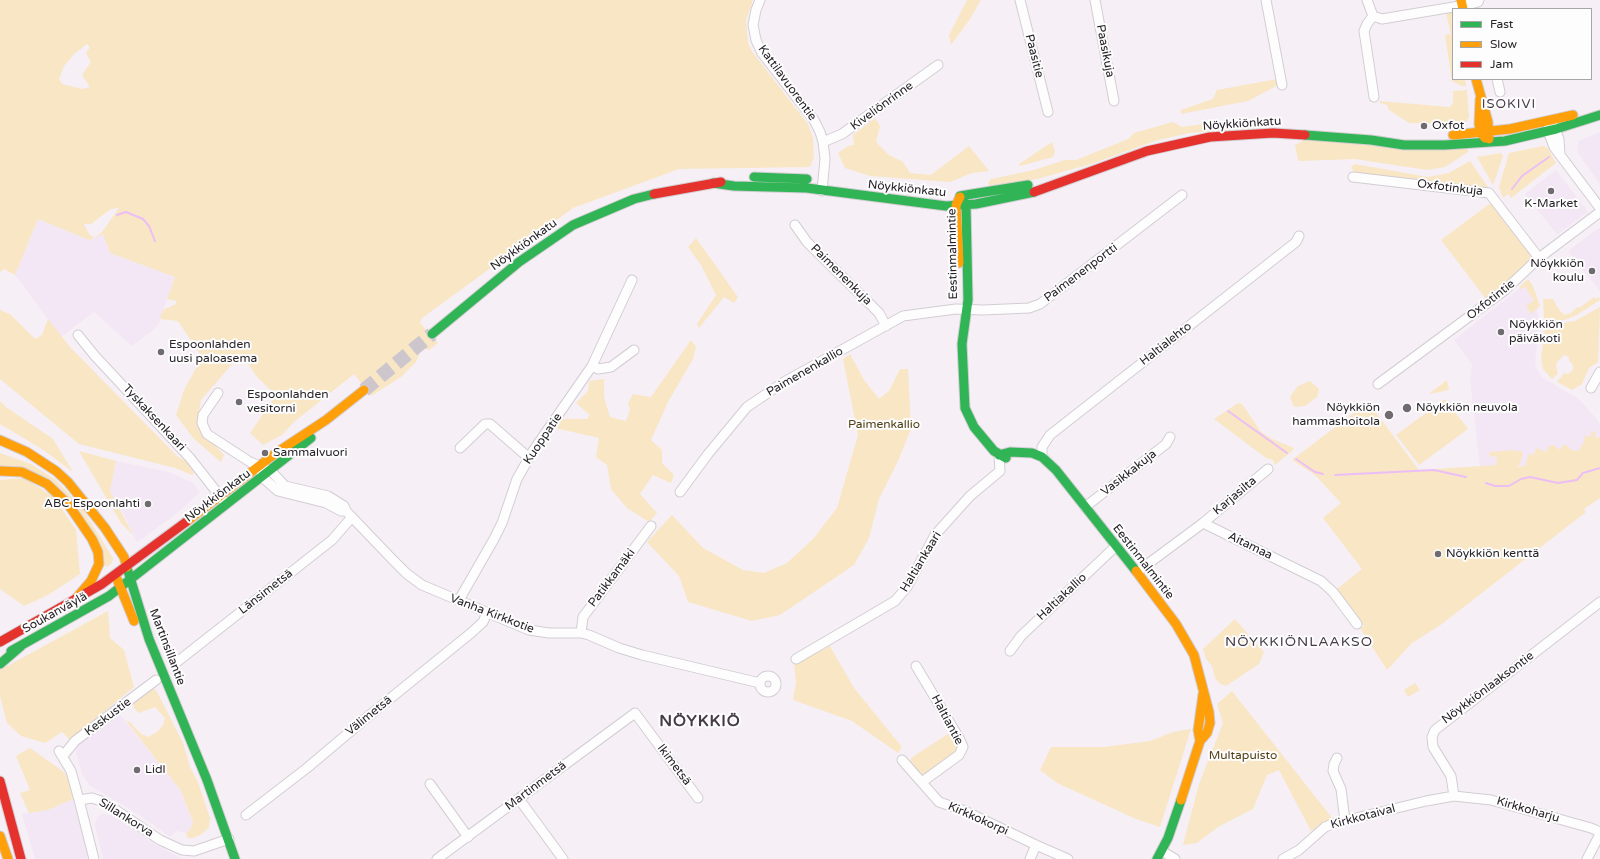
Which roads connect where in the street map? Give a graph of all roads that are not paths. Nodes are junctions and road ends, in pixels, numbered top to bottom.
1 (760, 0) edge
2 (1020, 0) edge
3 (1095, 0) edge
4 (1266, 0) edge
5 (1367, 0) edge
6 (1480, 4) edge
7 (1462, 5) edge
8 (1373, 16) junction
9 (938, 65) dead end
10 (1476, 80) edge
11 (1497, 80) edge
12 (1282, 85) dead end
13 (1500, 92) dead end
14 (1374, 97) dead end
15 (1114, 102) dead end
16 (1600, 106) edge
17 (1048, 112) dead end
18 (1600, 115) edge
19 (1550, 121) junction
20 (1552, 130) junction
21 (1485, 132) junction
22 (1371, 140) junction
23 (823, 142) junction
24 (1489, 142) junction
25 (1094, 169) junction
26 (1353, 177) dead end
27 (823, 186) junction
28 (1182, 195) dead end
29 (961, 196) junction
30 (956, 205) junction
31 (966, 205) junction
32 (1600, 208) edge
33 (1600, 212) edge
34 (795, 225) dead end
35 (1299, 236) dead end
36 (1539, 258) junction
37 (632, 280) dead end
38 (965, 309) junction
39 (886, 326) junction
40 (432, 334) tunnel mouth
41 (78, 335) dead end
42 (634, 350) dead end
43 (592, 366) junction
44 (1600, 372) edge
45 (1378, 384) dead end
46 (1591, 388) dead end
47 (364, 390) tunnel mouth
48 (218, 393) dead end
49 (326, 420) junction
50 (1170, 437) dead end
51 (0, 440) edge
52 (460, 448) dead end
53 (999, 455) junction
54 (1042, 457) junction
55 (529, 458) junction
56 (259, 467) junction
57 (1268, 469) dead end
58 (0, 471) edge
59 (271, 471) junction
60 (262, 477) junction
61 (680, 492) dead end
62 (223, 501) junction
63 (1085, 507) junction
64 (349, 514) junction
65 (1203, 523) junction
66 (651, 526) dead end
67 (1116, 546) junction
68 (127, 567) junction
69 (1137, 572) junction
70 (115, 574) junction
71 (130, 579) junction
72 (120, 587) junction
73 (459, 600) junction
74 (73, 602) junction
75 (1600, 602) edge
76 (487, 613) junction
77 (1357, 624) dead end
78 (581, 633) junction
79 (0, 642) edge
80 (20, 646) junction
81 (1010, 651) dead end
82 (0, 656) edge
83 (796, 659) dead end
84 (177, 662) dead end
85 (0, 664) edge
86 (916, 666) dead end
87 (156, 680) junction
88 (760, 683) dead end
89 (635, 713) joint
90 (187, 735) junction
91 (1337, 758) dead end
92 (902, 760) dead end
93 (0, 781) edge
94 (922, 782) junction
95 (430, 784) dead end
96 (1454, 796) junction
97 (698, 798) dead end
98 (519, 799) junction
99 (79, 800) junction
100 (246, 815) dead end
101 (1345, 820) junction
102 (1600, 833) edge
103 (0, 836) edge
104 (468, 836) junction
105 (229, 839) junction
106 (1036, 846) junction
107 (1160, 855) edge
108 (8, 859) edge
109 (21, 859) edge
110 (94, 859) edge
111 (235, 859) edge
112 (437, 859) edge
113 (563, 859) edge
114 (1030, 859) edge
115 (1068, 859) edge
116 (1175, 859) edge
117 (1283, 859) edge
118 (1587, 859) edge

1 - 23 street, Kattilavuorentie
2 - 17 street, Paasitie
3 - 15 street, Paasikuja
4 - 12 street
5 - 8 street
6 - 7 street
7 - 8 street
8 - 14 street
9 - 23 street, Kiveliönrinne
10 - 21 main road
11 - 13 street
16 - 19 main road, Nöykkiönkatu
18 - 20 main road, Nöykkiönkatu
19 - 20 street
19 - 21 main road, Nöykkiönkatu
20 - 24 main road, Nöykkiönkatu
20 - 32 street
21 - 22 main road, Nöykkiönkatu
21 - 24 main road
22 - 24 main road, Nöykkiönkatu
22 - 25 main road, Nöykkiönkatu
23 - 27 street, Kattilavuorentie
25 - 29 main road, Nöykkiönkatu
25 - 31 main road, Nöykkiönkatu
26 - 36 street, Oxfotinkuja
27 - 29 main road, Nöykkiönkatu
27 - 30 main road, Nöykkiönkatu
27 - 40 main road, Nöykkiönkatu
28 - 38 street, Paimenenportti
29 - 30 main road, Eestinmalmintie
29 - 31 main road, Eestinmalmintie
30 - 31 main road, Nöykkiönkatu
30 - 38 main road, Eestinmalmintie
31 - 38 main road, Eestinmalmintie
33 - 36 street, Oxfotintie
34 - 39 street, Paimenenkuja
35 - 54 street, Haltialehto
36 - 45 street, Oxfotintie
37 - 43 street, Kuoppatie
38 - 39 street, Paimenenkallio
38 - 53 main road, Eestinmalmintie
39 - 61 street, Paimenenkallio
41 - 62 street, Tyskaksenkaari
42 - 43 street
43 - 55 street, Kuoppatie
44 - 46 street
47 - 49 main road, Nöykkiönkatu
48 - 56 street
49 - 56 main road, Nöykkiönkatu
49 - 59 main road, Nöykkiönkatu
50 - 63 street, Vasikkakuja
51 - 68 main road, Martinsillantie
52 - 55 street
53 - 54 main road, Eestinmalmintie
53 - 83 street, Haltiankaari
54 - 63 main road, Eestinmalmintie
55 - 73 street, Kuoppatie
56 - 59 street
56 - 60 street
56 - 62 main road, Nöykkiönkatu
57 - 65 street, Karjasilta
58 - 74 main road
59 - 60 main road, Nöykkiönkatu
59 - 64 street, Vanha Kirkkotie
60 - 62 main road, Nöykkiönkatu
60 - 64 street, Vanha Kirkkotie
62 - 68 main road, Nöykkiönkatu
62 - 71 main road, Nöykkiönkatu
63 - 67 main road, Eestinmalmintie
64 - 73 street, Vanha Kirkkotie
64 - 84 street, Länsimetsä
65 - 69 street
65 - 77 street, Aitamaa
66 - 78 street, Patikkamäki
67 - 69 main road, Eestinmalmintie
67 - 81 street, Haltiakallio
68 - 70 main road, Nöykkiönkatu
68 - 71 main road, Martinsillantie
69 - 107 main road, Eestinmalmintie
70 - 72 main road, Martinsillantie
70 - 74 main road, Soukanväylä
71 - 72 main road, Nöykkiönkatu
71 - 90 main road, Martinsillantie
72 - 80 main road, Soukanväylä
72 - 87 main road, Martinsillantie
73 - 76 street, Vanha Kirkkotie
74 - 79 main road, Soukanväylä
75 - 96 street, Nöykkiönlaaksontie
76 - 78 street, Vanha Kirkkotie
76 - 100 street, Välimetsä
78 - 88 street, Vanha Kirkkotie
80 - 82 main road, Soukanväylä
80 - 85 main road
86 - 94 street, Haltiantie
87 - 90 main road, Martinsillantie
87 - 99 street, Keskustie
89 - 97 street, Ikimetsä
89 - 98 street, Martinmetsä
90 - 105 main road, Martinsillantie
91 - 101 street
92 - 94 street, Kirkkokorpi
93 - 109 main road
94 - 106 street, Kirkkokorpi
95 - 104 street
96 - 101 street, Kirkkotaival
96 - 102 street, Kirkkoharju
98 - 104 street, Martinmetsä
98 - 113 street
99 - 105 street, Sillankorva
99 - 110 street, Sillankorva
101 - 117 street, Kirkkotaival
102 - 118 street
103 - 108 main road
104 - 112 street, Martinmetsä
105 - 111 main road, Martinsillantie
106 - 114 street
106 - 115 street, Kirkkokorpi
107 - 116 street

